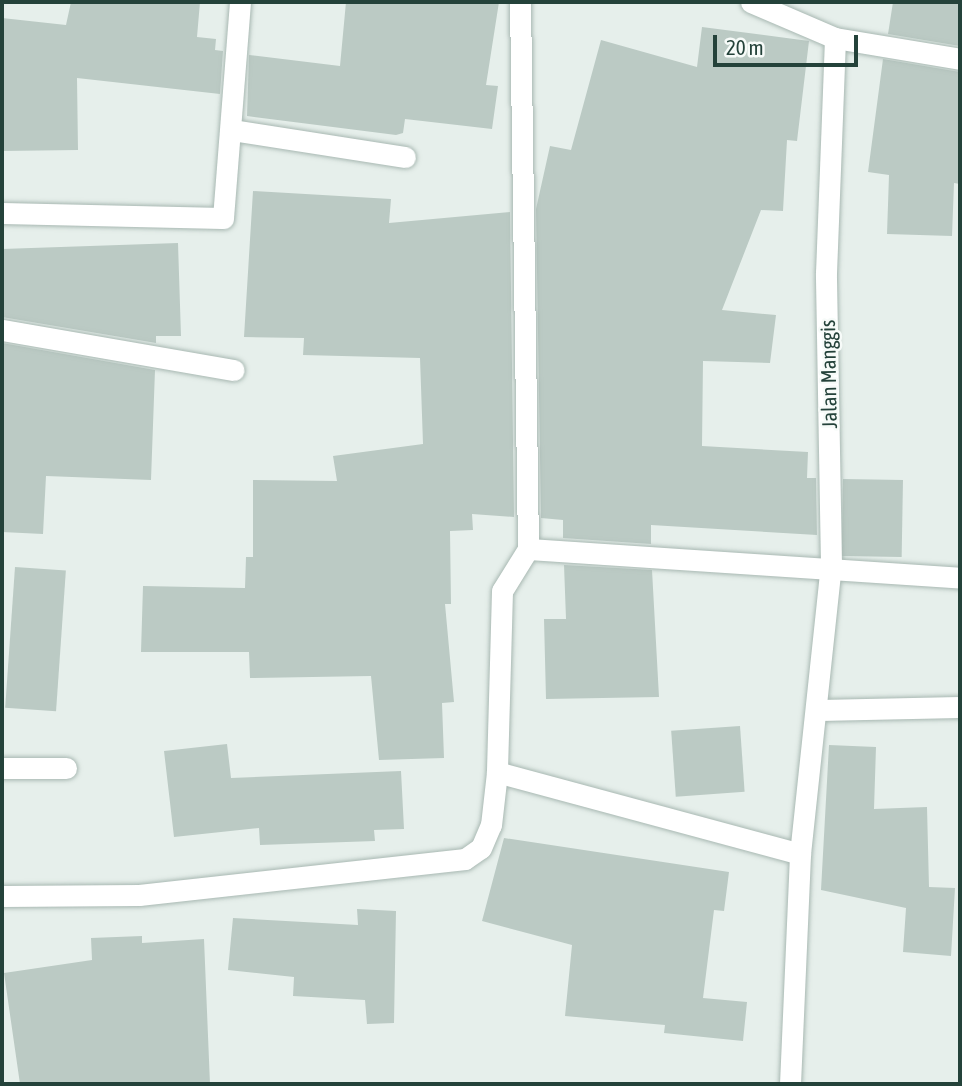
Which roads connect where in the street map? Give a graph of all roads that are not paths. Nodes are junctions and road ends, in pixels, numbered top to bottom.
1 (240, 2) edge
2 (520, 2) edge
3 (751, 2) edge
4 (835, 38) junction
5 (960, 59) edge
6 (232, 130) junction
7 (405, 157) dead end
8 (2, 213) edge
9 (2, 330) edge
10 (234, 370) dead end
11 (528, 549) junction
12 (831, 565) junction
13 (960, 578) edge
14 (960, 707) edge
15 (818, 710) junction
16 (2, 768) edge
17 (66, 768) dead end
18 (497, 772) junction
19 (800, 853) junction
20 (2, 896) edge
21 (790, 1084) edge

1 - 6 street
2 - 11 street
3 - 4 street
4 - 5 street
4 - 12 street, Jalan Manggis
6 - 7 street
6 - 8 street
9 - 10 street
11 - 12 street
11 - 18 street
12 - 13 street
12 - 15 street, Jalan Manggis
14 - 15 street
15 - 19 street, Jalan Manggis
16 - 17 street
18 - 19 street
18 - 20 street
19 - 21 street, Jalan Manggis

